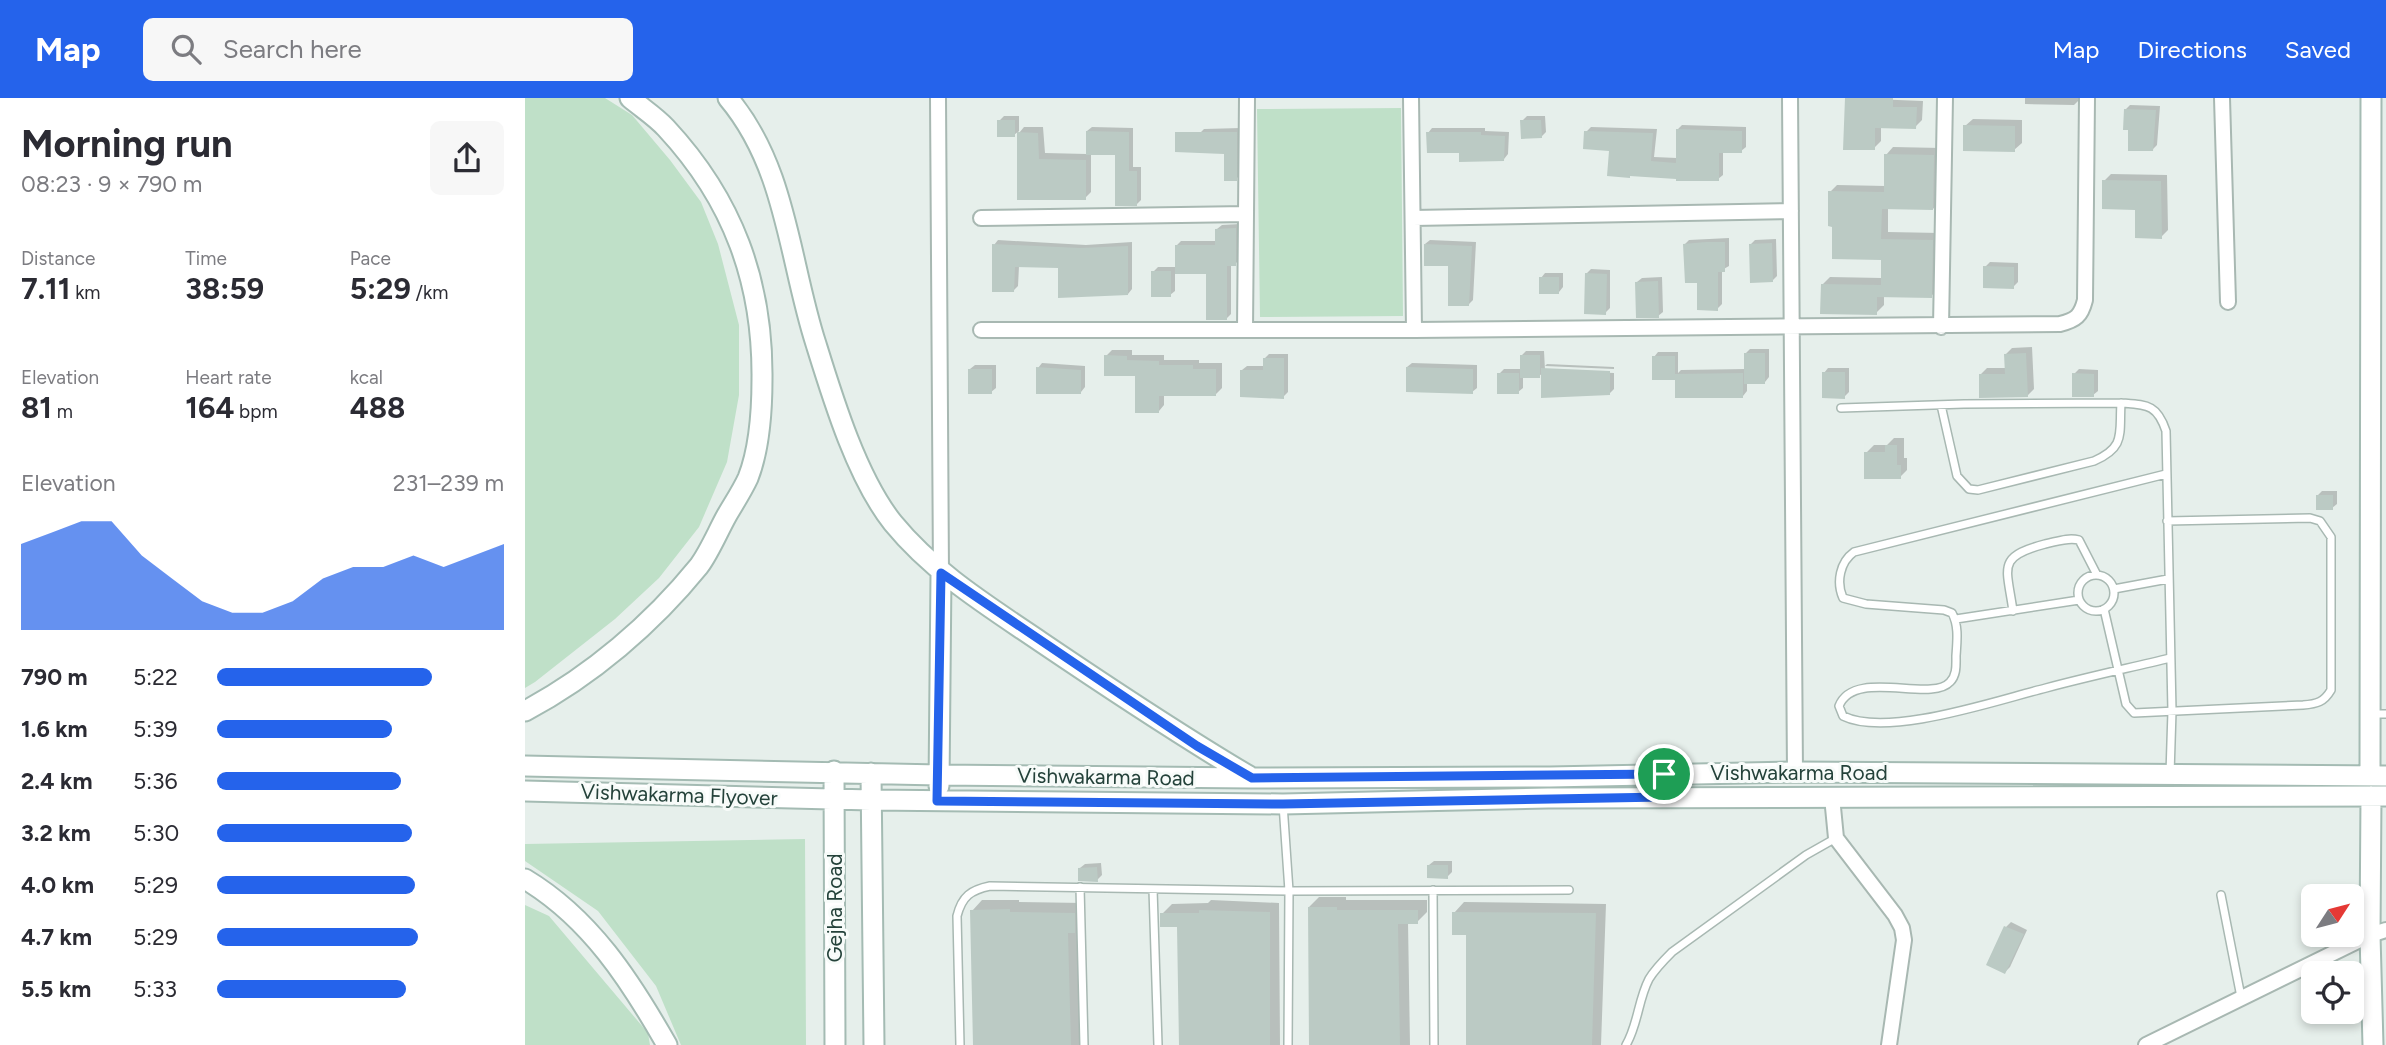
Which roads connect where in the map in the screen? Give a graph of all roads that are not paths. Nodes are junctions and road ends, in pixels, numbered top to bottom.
1 (630, 98) edge
2 (728, 98) edge
3 (938, 98) edge
4 (1247, 98) edge
5 (1411, 98) edge
6 (1790, 98) edge
7 (1945, 98) edge
8 (2087, 98) edge
9 (2223, 98) edge
10 (2371, 98) edge
11 (1791, 211) junction
12 (1246, 214) junction
13 (981, 218) dead end
14 (1413, 218) junction
15 (2228, 302) dead end
16 (1941, 327) junction
17 (1792, 328) junction
18 (981, 330) dead end
19 (1245, 330) junction
20 (1415, 330) junction
21 (2121, 403) junction
22 (1941, 405) junction
23 (1841, 408) dead end
24 (2166, 474) junction
25 (2167, 521) junction
26 (941, 573) junction
27 (2097, 575) junction
28 (2168, 579) junction
29 (2114, 589) junction
30 (2079, 600) junction
31 (2104, 609) junction
32 (2013, 611) junction
33 (1956, 620) junction
34 (2170, 658) junction
35 (2118, 670) junction
36 (525, 711) edge
37 (2172, 711) junction
38 (2378, 714) edge
39 (526, 766) edge
40 (834, 771) junction
41 (1795, 772) junction
42 (871, 773) junction
43 (1664, 774) junction
44 (939, 775) junction
45 (2170, 775) junction
46 (1252, 778) junction
47 (2378, 786) edge
48 (528, 791) edge
49 (1663, 797) junction
50 (1832, 797) junction
51 (834, 799) junction
52 (871, 800) junction
53 (937, 801) junction
54 (1283, 804) junction
55 (1836, 838) junction
56 (525, 879) edge
57 (1080, 887) junction
58 (1153, 889) junction
59 (1433, 890) junction
60 (1569, 890) dead end
61 (1289, 891) junction
62 (2221, 895) dead end
63 (2378, 932) edge
64 (2241, 998) junction
65 (667, 1045) edge
66 (835, 1045) edge
67 (874, 1045) edge
68 (960, 1045) edge
69 (1084, 1045) edge
70 (1158, 1045) edge
71 (1288, 1045) edge
72 (1434, 1045) edge
73 (1626, 1045) edge
74 (1889, 1045) edge
75 (2146, 1045) edge
76 (2373, 1045) edge

1 - 36 main road
2 - 26 main road
3 - 26 street
4 - 12 street
5 - 14 street
6 - 11 street
7 - 16 street
8 - 16 street
9 - 15 street
10 - 38 main road
11 - 14 street
11 - 17 street
12 - 13 street
12 - 19 street
14 - 20 street
16 - 17 street
17 - 20 street
17 - 41 street
18 - 19 street
19 - 20 street
21 - 22 lane
21 - 22 lane
21 - 24 lane
22 - 23 lane
24 - 25 lane
24 - 33 lane
25 - 28 lane
25 - 37 lane
26 - 44 main road
26 - 46 main road
27 - 29 lane
27 - 30 lane
27 - 32 lane
28 - 29 lane
28 - 34 lane
29 - 31 lane
30 - 31 lane
30 - 32 lane
31 - 35 lane
32 - 33 lane
33 - 35 lane
34 - 35 lane
34 - 37 lane
35 - 37 lane
37 - 45 lane
38 - 47 main road
39 - 40 main road, Vishwakarma Flyover
40 - 42 main road, Vishwakarma Road
40 - 51 main road, Gejha Road
41 - 43 main road, Vishwakarma Road
41 - 45 main road, Vishwakarma Road
42 - 44 main road, Vishwakarma Road
42 - 52 main road, Gejha Road
43 - 46 main road, Vishwakarma Road
43 - 49 main road
44 - 46 main road, Vishwakarma Road
44 - 53 main road
45 - 47 main road, Vishwakarma Road
47 - 50 main road, Vishwakarma Road
47 - 63 main road
48 - 51 main road, Vishwakarma Flyover
49 - 50 main road, Vishwakarma Road
49 - 54 main road, Vishwakarma Road
50 - 55 street
51 - 52 main road, Vishwakarma Road
51 - 66 main road, Gejha Road
52 - 53 main road, Vishwakarma Road
52 - 67 main road, Gejha Road
53 - 54 main road, Vishwakarma Road
54 - 61 lane
55 - 73 lane
55 - 74 street
56 - 65 main road
57 - 58 lane
57 - 68 lane
57 - 69 lane
58 - 61 lane
58 - 70 lane
59 - 60 lane
59 - 61 lane
59 - 72 lane
61 - 71 lane
62 - 64 lane
63 - 64 street
63 - 76 main road
64 - 75 street

